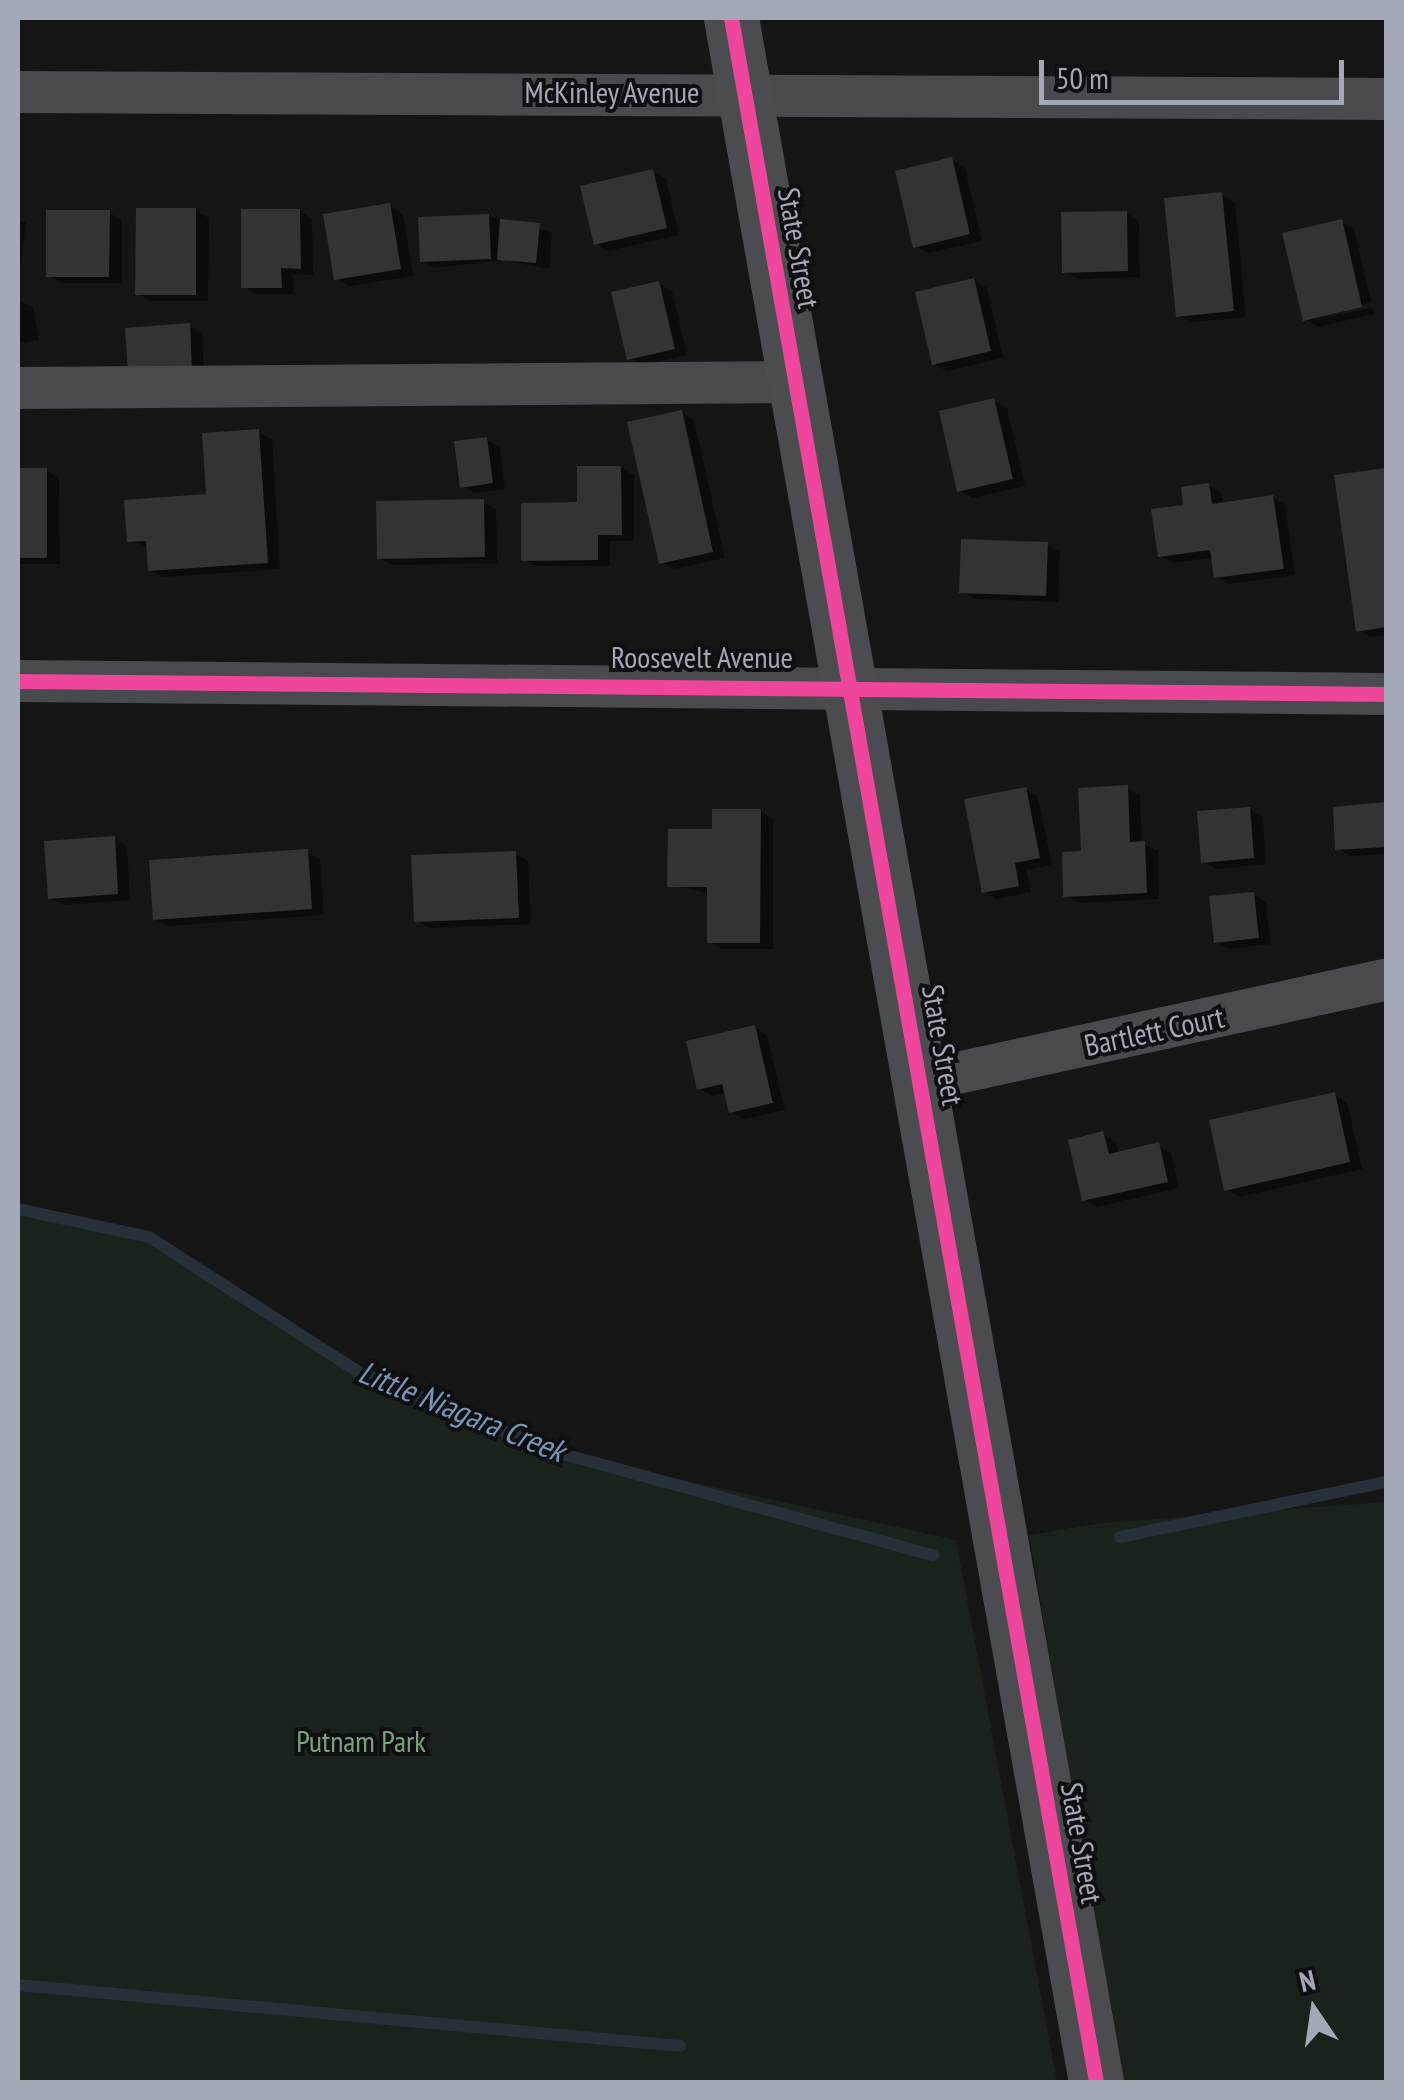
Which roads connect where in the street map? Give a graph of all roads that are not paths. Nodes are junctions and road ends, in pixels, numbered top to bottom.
1 (731, 18) edge
2 (18, 92) edge
3 (744, 92) junction
4 (1386, 99) edge
5 (795, 382) junction
6 (18, 388) edge
7 (18, 681) edge
8 (849, 684) junction
9 (1386, 694) edge
10 (1386, 980) edge
11 (921, 1081) junction
12 (1096, 2082) edge

1 - 3 main road, State Street
2 - 3 street, McKinley Avenue
3 - 4 street, McKinley Avenue
3 - 5 main road, State Street
5 - 6 street
5 - 8 main road, State Street
7 - 8 street, Roosevelt Avenue
8 - 9 street, Roosevelt Avenue
8 - 11 main road, State Street
10 - 11 street, Bartlett Court
11 - 12 main road, State Street

